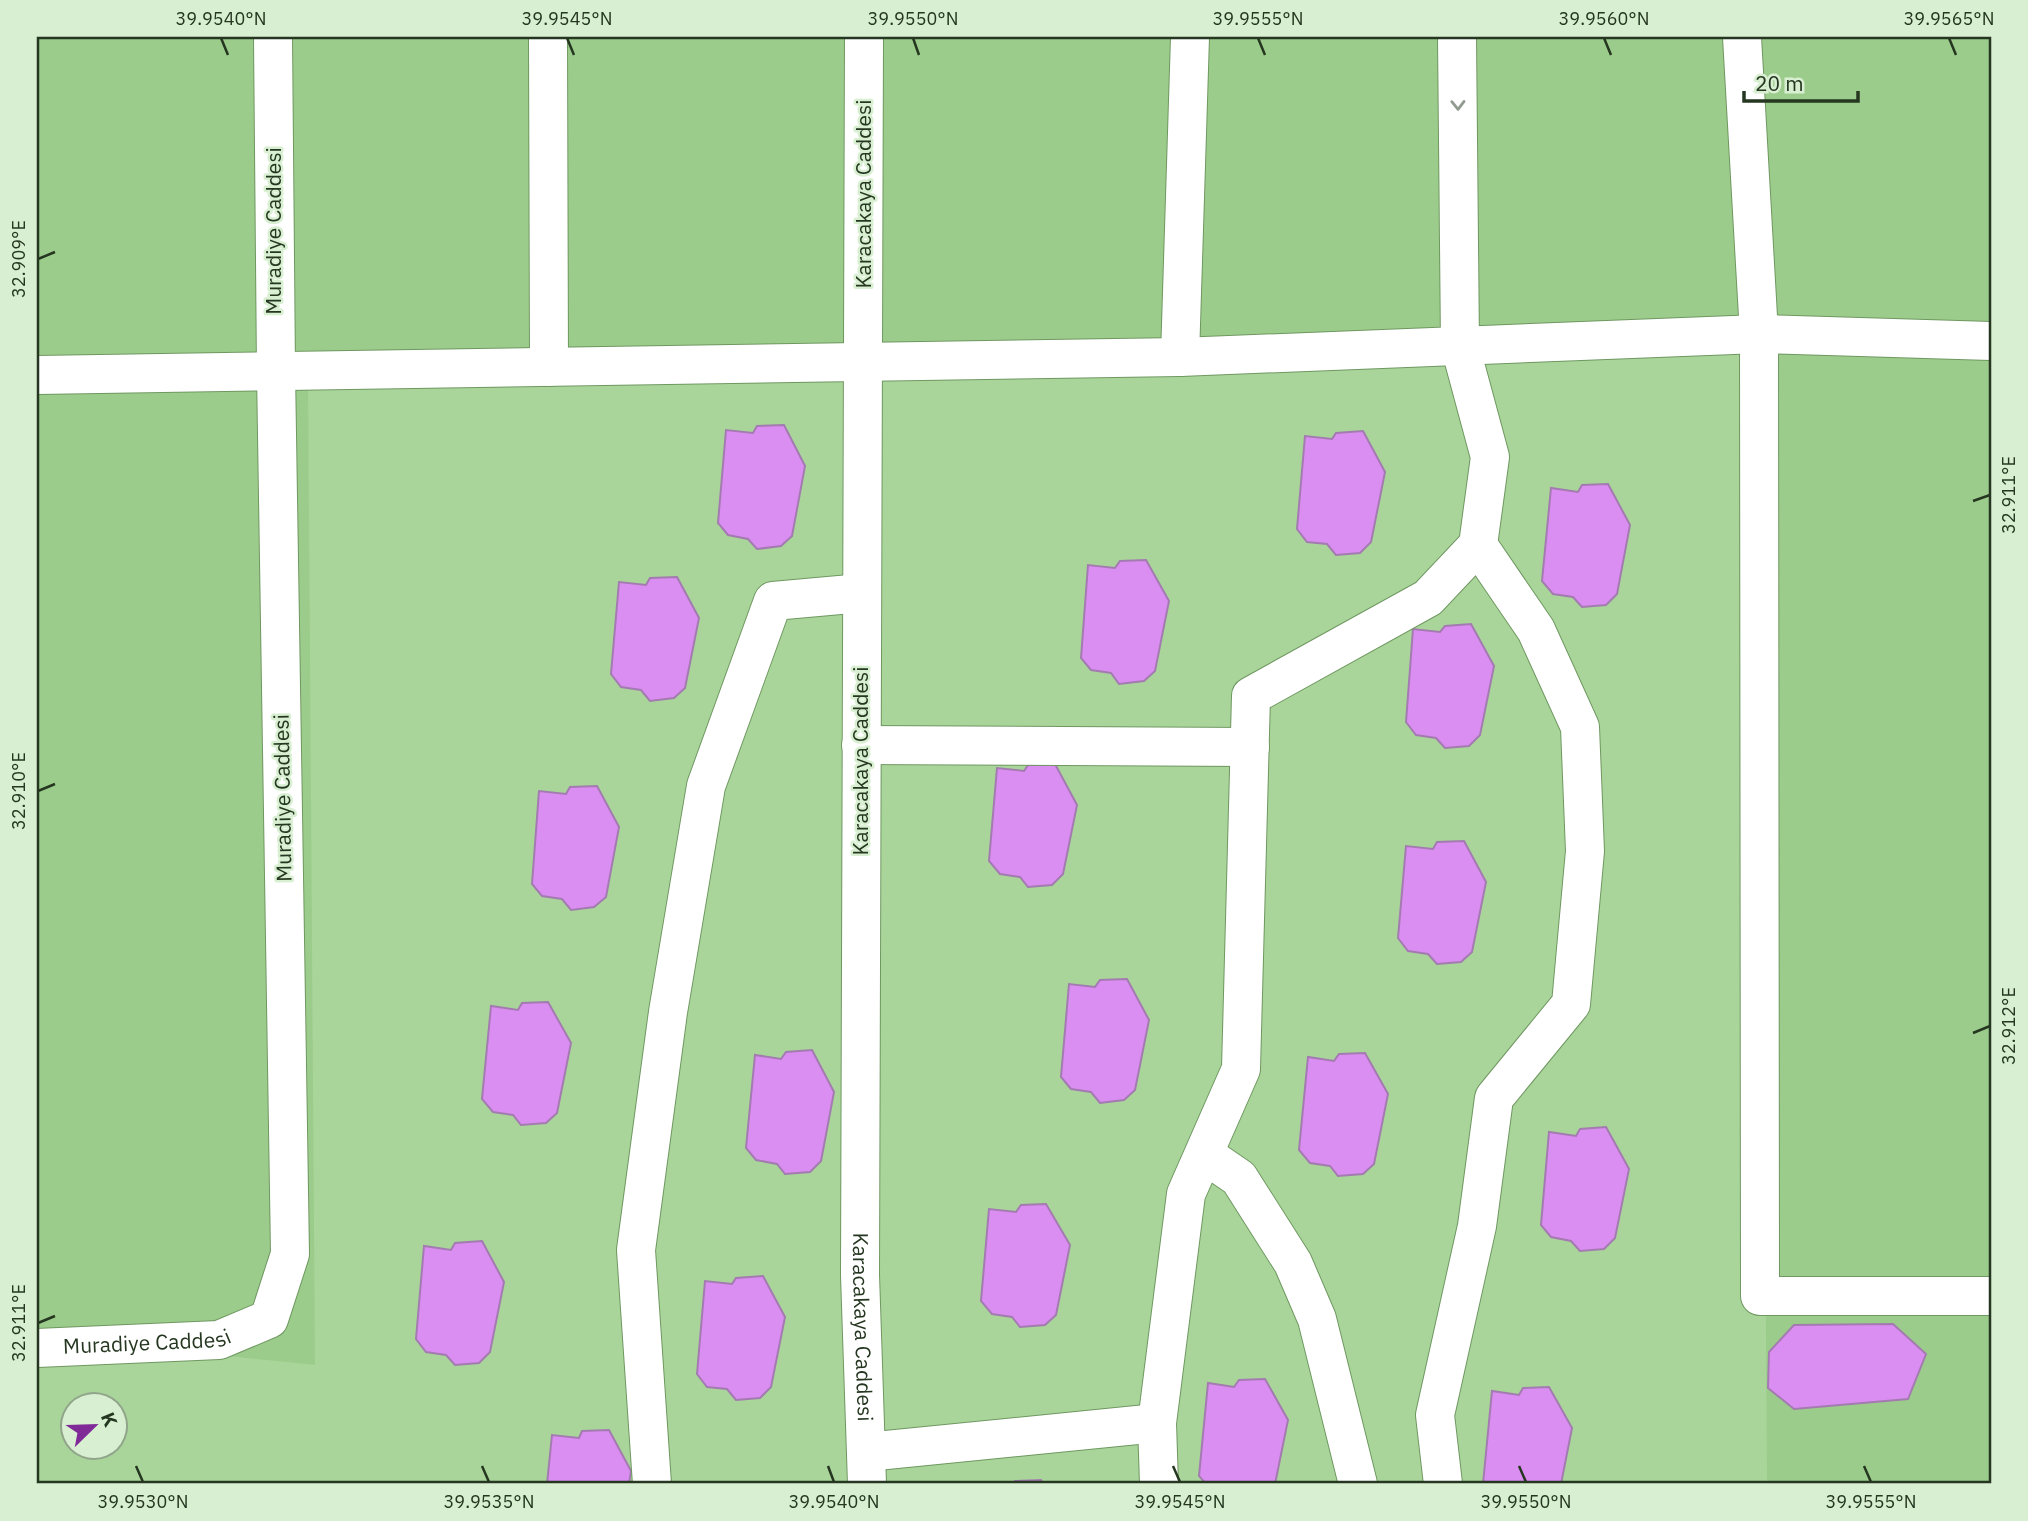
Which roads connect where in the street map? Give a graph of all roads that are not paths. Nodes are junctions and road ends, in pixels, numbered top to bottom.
1 (273, 37) edge
2 (548, 37) edge
3 (864, 37) edge
4 (1190, 37) edge
5 (1457, 37) edge
6 (1742, 37) edge
7 (1759, 334) junction
8 (1991, 341) edge
9 (1460, 346) junction
10 (1180, 357) junction
11 (863, 362) junction
12 (549, 367) junction
13 (276, 371) junction
14 (37, 375) edge
15 (1478, 545) junction
16 (862, 593) junction
17 (862, 745) junction
18 (1250, 747) junction
19 (1203, 1154) junction
20 (1991, 1296) edge
21 (37, 1348) edge
22 (1157, 1423) junction
23 (866, 1468) edge
24 (652, 1484) edge
25 (1158, 1484) edge
26 (1359, 1484) edge
27 (1443, 1484) edge

1 - 13 street, Muradiye Caddesi
2 - 12 street
3 - 11 street, Karacakaya Caddesi
4 - 10 street
5 -> 9 street
6 - 7 street
7 - 8 street
7 - 9 street
7 - 20 street
9 - 10 street
9 - 15 street
10 - 11 street
11 - 12 street
11 - 16 street, Karacakaya Caddesi
12 - 13 street
13 - 14 street
13 - 21 street, Muradiye Caddesi
15 - 18 street
15 - 27 street
16 - 17 street, Karacakaya Caddesi
16 - 24 street
17 - 18 street
17 - 23 street, Karacakaya Caddesi
18 - 19 street
19 - 22 street
19 - 26 street
22 - 23 street
22 - 25 street

